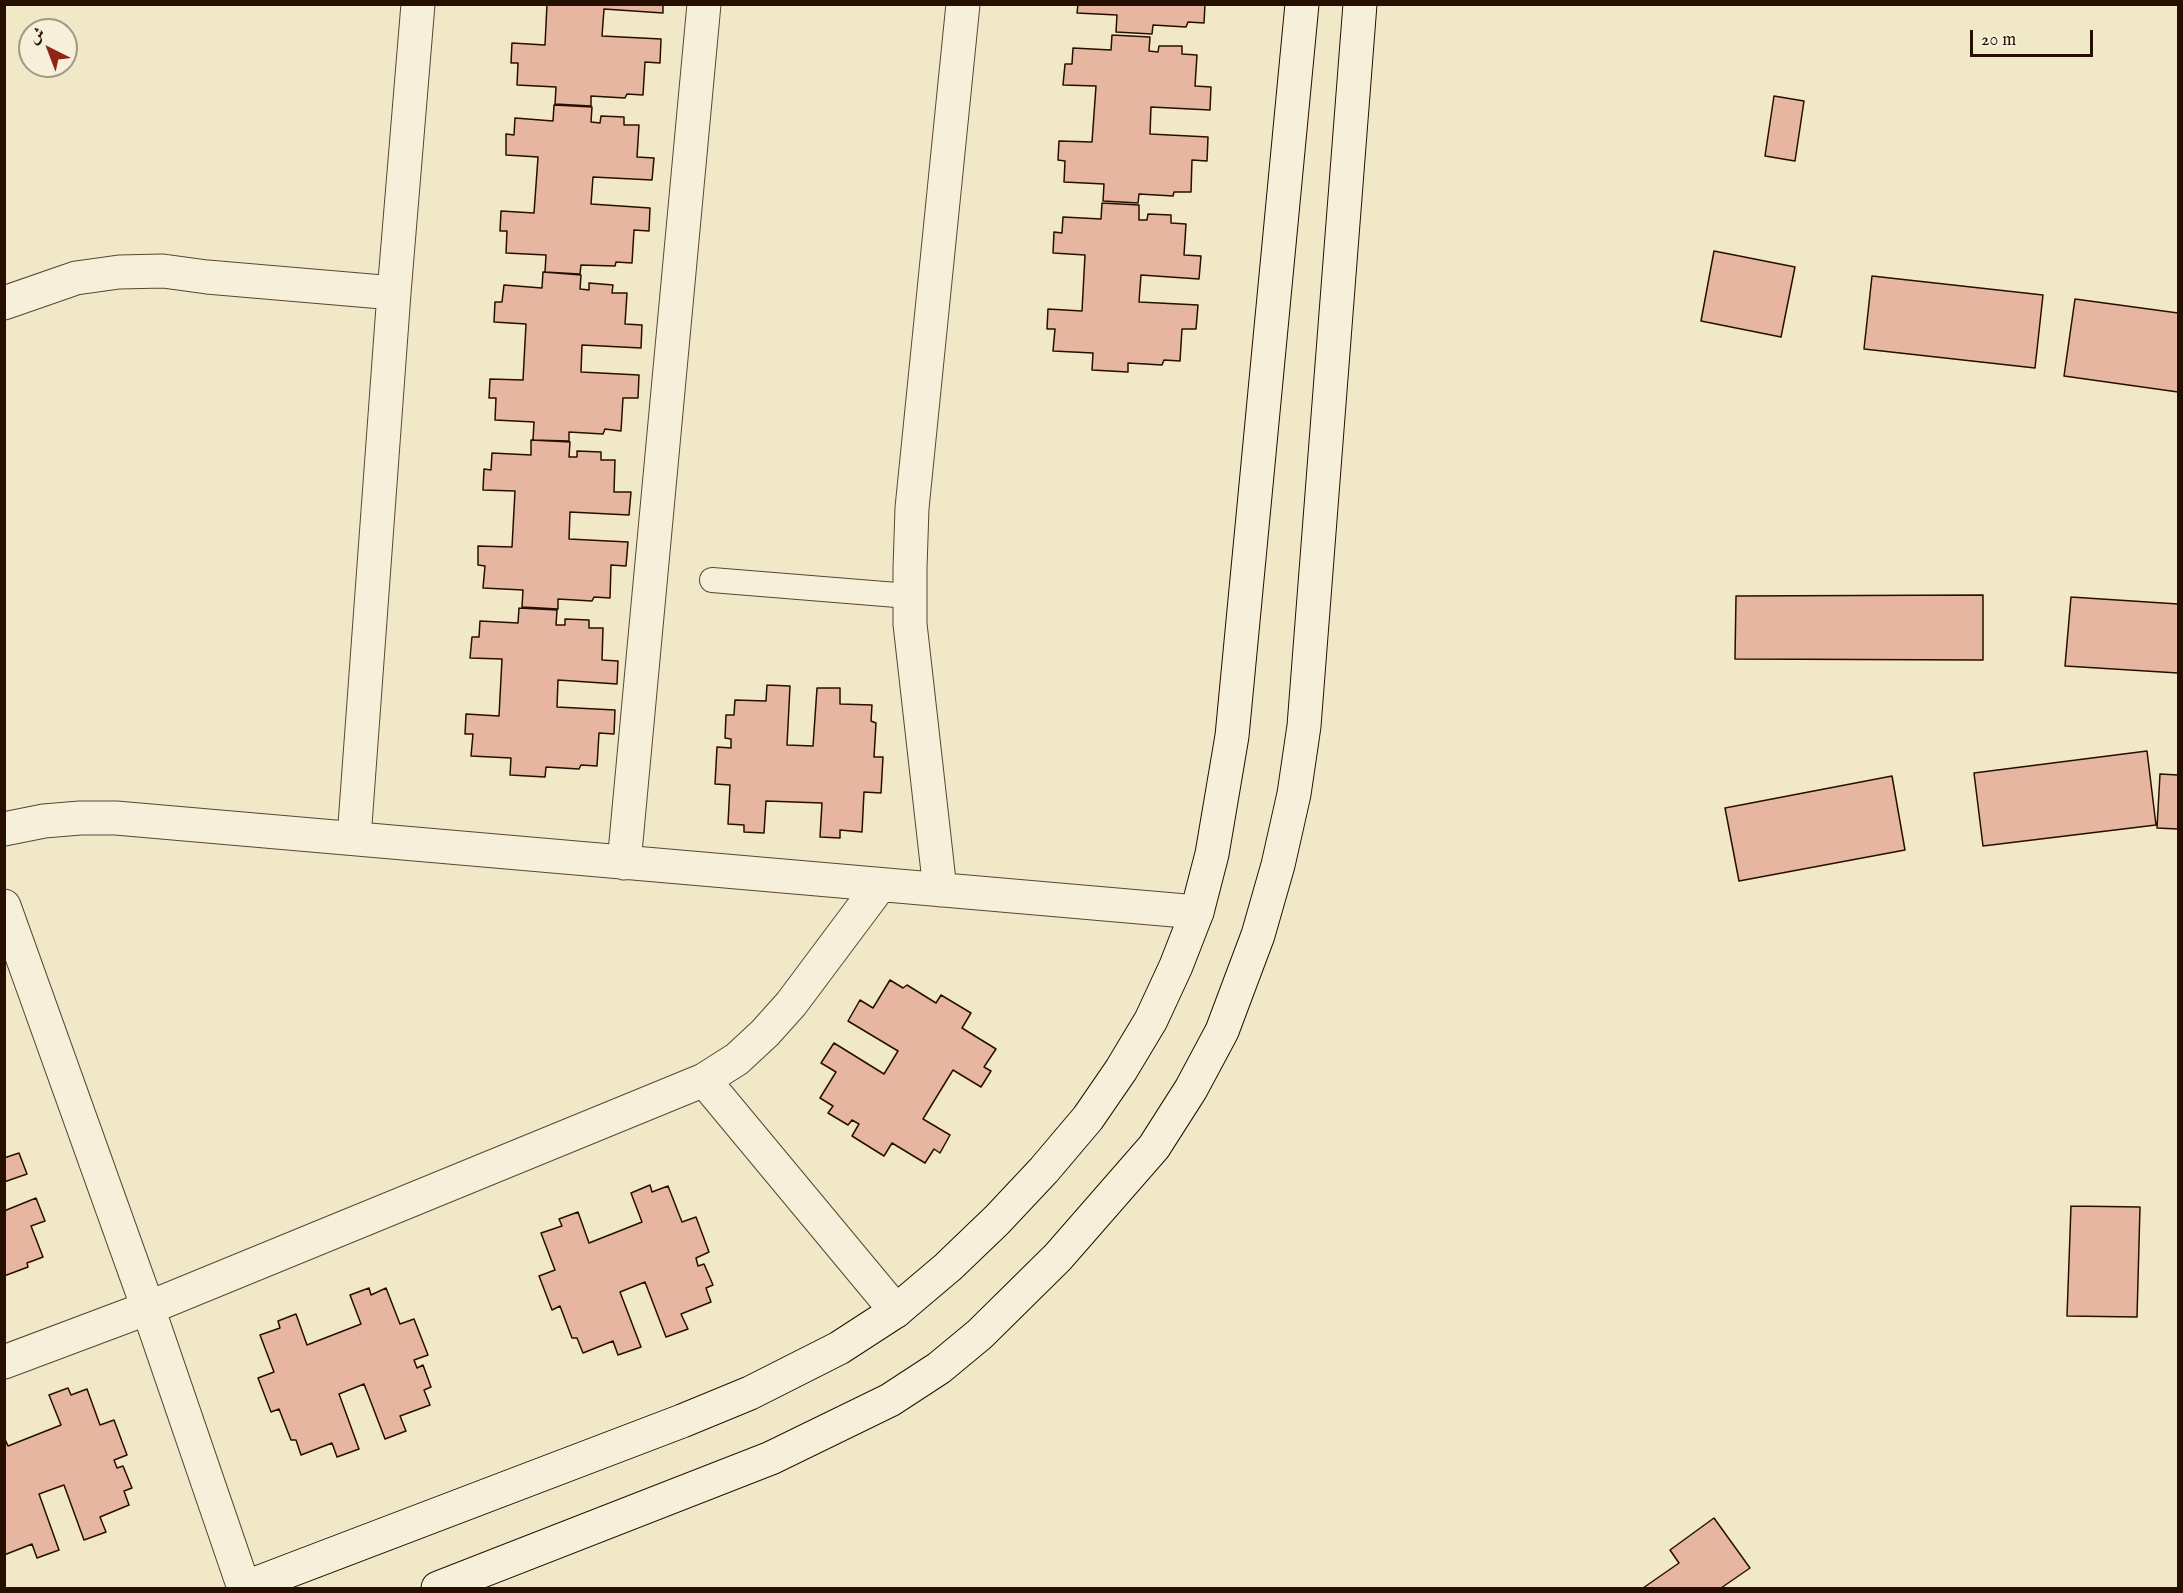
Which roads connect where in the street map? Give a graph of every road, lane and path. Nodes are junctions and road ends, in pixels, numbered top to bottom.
1 (418, 4) edge
2 (704, 4) edge
3 (963, 4) edge
4 (1302, 4) edge
5 (1360, 4) edge
6 (394, 293) junction
7 (4, 303) edge
8 (712, 579) dead end
9 (909, 596) junction
10 (4, 829) edge
11 (354, 838) junction
12 (624, 863) junction
13 (880, 885) junction
14 (940, 890) junction
15 (4, 906) edge
16 (1197, 912) junction
17 (704, 1080) junction
18 (148, 1308) junction
19 (896, 1311) junction
20 (4, 1362) edge
21 (244, 1588) edge
22 (438, 1588) edge

1 - 6 street
2 - 12 street
3 - 9 street
4 - 16 street
5 - 22 street
6 - 7 street
6 - 11 street
8 - 9 lane
9 - 14 street
10 - 11 street
11 - 12 street
12 - 13 street
13 - 14 street
13 - 17 street
14 - 16 street
15 - 18 street
16 - 19 street
17 - 18 street
17 - 19 street
18 - 20 street
18 - 21 street
19 - 21 street

